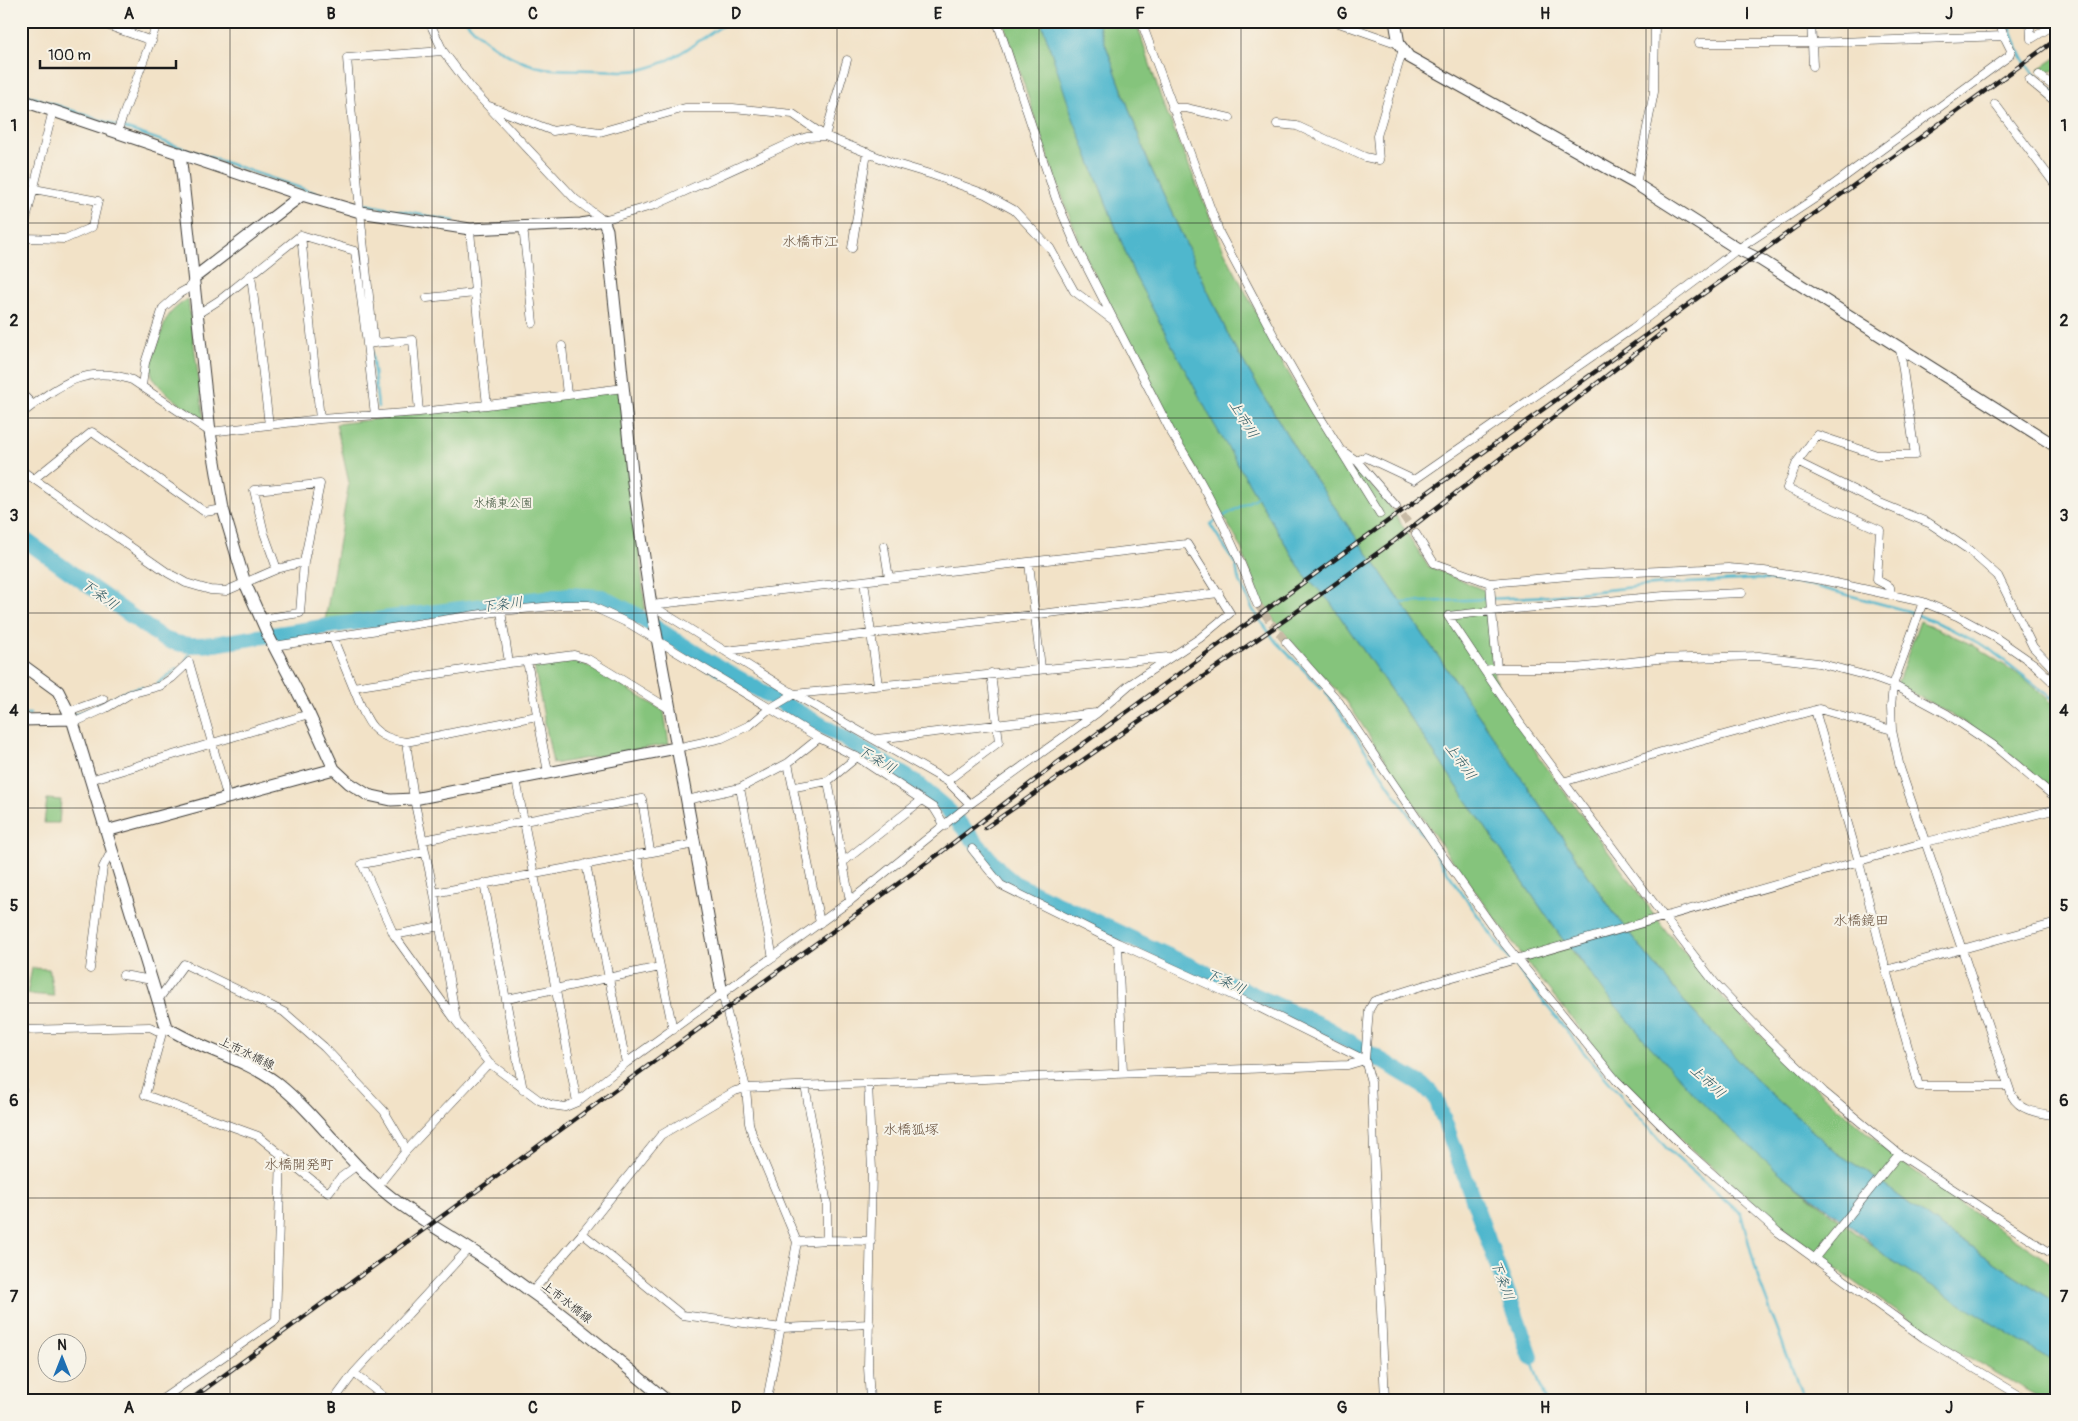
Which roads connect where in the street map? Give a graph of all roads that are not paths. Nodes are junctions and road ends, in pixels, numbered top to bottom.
1 (95, 21) edge
2 (158, 21) edge
3 (429, 21) edge
4 (997, 21) edge
5 (1141, 21) edge
6 (1333, 21) edge
7 (1395, 21) edge
8 (1654, 21) edge
9 (1811, 21) edge
10 (1999, 21) edge
11 (2030, 21) edge
12 (2057, 23) edge
13 (2004, 36) junction
14 (152, 40) junction
15 (1699, 43) dead end
16 (1812, 43) junction
17 (1401, 47) junction
18 (443, 51) junction
19 (846, 60) dead end
20 (1812, 66) dead end
21 (2039, 75) dead end
22 (2029, 80) dead end
23 (2057, 89) edge
24 (21, 100) edge
25 (2057, 103) edge
26 (1995, 104) dead end
27 (488, 105) junction
28 (1172, 108) junction
29 (53, 110) junction
30 (1230, 118) dead end
31 (1276, 124) dead end
32 (117, 132) junction
33 (825, 136) junction
34 (180, 152) junction
35 (867, 152) junction
36 (1636, 184) junction
37 (2057, 187) edge
38 (34, 189) junction
39 (302, 195) junction
40 (360, 212) junction
41 (603, 220) junction
42 (523, 226) junction
43 (470, 229) junction
44 (301, 235) junction
45 (22, 239) edge
46 (852, 248) dead end
47 (1738, 248) junction
48 (251, 275) junction
49 (195, 278) junction
50 (475, 293) junction
51 (427, 298) dead end
52 (199, 313) junction
53 (1114, 321) junction
54 (533, 323) dead end
55 (371, 343) junction
56 (562, 346) dead end
57 (1900, 349) junction
58 (142, 386) junction
59 (624, 388) junction
60 (21, 393) edge
61 (567, 395) junction
62 (33, 405) junction
63 (487, 405) junction
64 (419, 412) junction
65 (21, 414) edge
66 (375, 415) junction
67 (320, 419) junction
68 (268, 425) junction
69 (210, 432) junction
70 (2057, 447) edge
71 (1339, 448) junction
72 (1357, 461) junction
73 (1797, 462) junction
74 (21, 470) edge
75 (34, 478) junction
76 (1396, 506) tunnel mouth
77 (223, 509) junction
78 (1380, 514) dead end
79 (1416, 534) tunnel mouth
80 (884, 546) dead end
81 (304, 562) junction
82 (1029, 563) junction
83 (277, 569) junction
84 (889, 578) junction
85 (864, 581) junction
86 (245, 583) junction
87 (1490, 583) junction
88 (1219, 593) junction
89 (1742, 593) dead end
90 (1891, 594) junction
91 (1923, 602) junction
92 (1257, 604) tunnel mouth
93 (651, 610) junction
94 (501, 611) junction
95 (1492, 611) junction
96 (1034, 613) junction
97 (262, 621) junction
98 (871, 634) junction
99 (332, 636) junction
100 (656, 638) junction
101 (271, 641) junction
102 (1286, 642) tunnel mouth
103 (725, 651) junction
104 (1170, 657) junction
105 (527, 660) junction
106 (509, 663) junction
107 (21, 664) edge
108 (1041, 668) junction
109 (1497, 668) junction
110 (1484, 670) junction
111 (991, 673) junction
112 (2054, 684) edge
113 (878, 685) junction
114 (1893, 685) junction
115 (353, 687) junction
116 (792, 695) junction
117 (104, 699) dead end
118 (772, 707) junction
119 (668, 708) junction
120 (1815, 710) junction
121 (1097, 713) junction
122 (309, 714) junction
123 (537, 716) junction
124 (71, 718) junction
125 (21, 720) edge
126 (997, 725) junction
127 (1892, 730) junction
128 (819, 738) junction
129 (877, 739) junction
130 (406, 742) junction
131 (212, 743) junction
132 (676, 748) junction
133 (857, 757) junction
134 (788, 763) junction
135 (334, 769) junction
136 (548, 772) junction
137 (516, 779) junction
138 (90, 780) junction
139 (828, 781) junction
140 (947, 781) junction
141 (1563, 782) junction
142 (795, 787) junction
143 (740, 788) junction
144 (227, 796) junction
145 (414, 799) junction
146 (2057, 799) edge
147 (686, 800) junction
148 (922, 800) junction
149 (968, 806) junction
150 (2057, 808) edge
151 (525, 821) junction
152 (948, 824) junction
153 (106, 831) junction
154 (423, 840) junction
155 (1926, 842) junction
156 (695, 844) junction
157 (972, 849) dead end
158 (112, 850) junction
159 (650, 851) junction
160 (425, 852) junction
161 (636, 854) junction
162 (843, 862) junction
163 (1859, 862) junction
164 (586, 864) junction
165 (535, 874) junction
166 (484, 883) junction
167 (434, 893) junction
168 (850, 901) junction
169 (1661, 918) junction
170 (820, 923) junction
171 (2057, 923) edge
172 (440, 926) junction
173 (394, 935) junction
174 (1118, 943) junction
175 (1962, 950) junction
176 (773, 958) junction
177 (1518, 958) junction
178 (660, 967) junction
179 (90, 969) dead end
180 (1886, 970) junction
181 (124, 975) dead end
182 (609, 978) junction
183 (152, 980) junction
184 (556, 989) junction
185 (722, 993) junction
186 (507, 999) junction
187 (158, 1000) junction
188 (456, 1021) junction
189 (21, 1030) edge
190 (164, 1030) junction
191 (673, 1030) junction
192 (1365, 1060) junction
193 (489, 1063) junction
194 (626, 1063) junction
195 (1123, 1073) junction
196 (868, 1084) junction
197 (805, 1086) junction
198 (2008, 1086) junction
199 (746, 1088) junction
200 (523, 1090) junction
201 (577, 1102) junction
202 (2057, 1116) edge
203 (406, 1151) junction
204 (281, 1154) junction
205 (1899, 1154) junction
206 (356, 1166) junction
207 (378, 1186) junction
208 (582, 1233) junction
209 (827, 1240) junction
210 (871, 1241) junction
211 (797, 1242) junction
212 (469, 1248) junction
213 (2057, 1257) edge
214 (1814, 1259) junction
215 (532, 1292) junction
216 (870, 1324) junction
217 (782, 1328) junction
218 (354, 1373) junction
219 (161, 1400) edge
220 (334, 1400) edge
221 (388, 1400) edge
222 (666, 1400) edge
223 (767, 1400) edge
224 (870, 1400) edge
225 (1385, 1400) edge
226 (2027, 1400) edge

1 - 14 street
2 - 14 street
3 - 18 street
4 - 53 street
5 - 28 street
6 - 17 street
7 - 17 street
8 - 36 street
9 - 16 street
10 - 13 street
11 - 12 street
13 - 16 street
13 - 47 street
14 - 32 street
15 - 16 street
16 - 20 street
17 - 31 street
17 - 36 street
18 - 27 street
18 - 40 street
19 - 33 street
21 - 23 street
22 - 25 street
24 - 29 street
26 - 37 street
27 - 33 street
27 - 41 street
28 - 30 street
28 - 71 street
29 - 32 street
29 - 38 street
32 - 34 street
33 - 35 street
33 - 41 street
34 - 39 street
34 - 49 street
35 - 46 street
35 - 53 street
36 - 47 street
38 - 45 street
38 - 45 street
39 - 40 street
39 - 49 street
40 - 43 street
40 - 55 street
41 - 42 street
41 - 59 street
42 - 43 street
42 - 54 street
43 - 50 street
44 - 48 street
44 - 55 street
44 - 67 street
47 - 57 street
47 - 72 street
48 - 52 street
48 - 68 street
49 - 52 street
49 - 58 street
50 - 51 street
50 - 63 street
52 - 69 street
53 - 92 street
55 - 64 street
55 - 66 street
56 - 61 street
57 - 70 street
57 - 73 street
58 - 62 street
58 - 69 street
59 - 61 street
59 - 93 street
60 - 62 street
61 - 63 street
62 - 65 street
63 - 64 street
64 - 66 street
66 - 67 street
67 - 68 street
68 - 69 street
69 - 77 street
71 - 72 street
71 - 78 street
72 - 76 street
73 - 90 street
73 - 112 street
74 - 75 street
75 - 77 street
75 - 86 street
77 - 86 street
79 - 87 street
80 - 84 street
81 - 83 street
81 - 83 street
81 - 97 street
82 - 84 street
82 - 88 street
82 - 96 street
83 - 86 street
84 - 85 street
85 - 93 street
85 - 98 street
86 - 97 street
87 - 90 street
87 - 95 street
88 - 96 street
88 - 104 street
89 - 95 street
90 - 91 street
91 - 112 street
91 - 114 street
93 - 100 street
93 - 103 street
94 - 99 street
94 - 100 street
94 - 106 street
95 - 109 street
95 - 110 street
96 - 98 street
96 - 108 street
97 - 101 street
98 - 103 street
98 - 113 street
99 - 101 street
99 - 115 street
100 - 118 street
100 - 119 street
101 - 122 street
102 - 177 street
103 - 116 street
104 - 108 street
104 - 121 street
105 - 106 street
105 - 119 street
105 - 123 street
106 - 115 street
107 - 124 street
108 - 111 street
109 - 110 street
109 - 114 street
110 - 141 street
111 - 113 street
111 - 126 street
113 - 116 street
114 - 127 street
114 - 146 street
115 - 130 street
116 - 118 street
116 - 129 street
117 - 124 street
118 - 128 street
118 - 132 street
119 - 132 street
120 - 127 street
120 - 141 street
120 - 163 street
121 - 126 street
121 - 149 street
122 - 131 street
122 - 135 street
123 - 130 street
123 - 136 street
124 - 125 street
124 - 131 street
124 - 138 street
126 - 129 street
126 - 140 street
127 - 155 street
128 - 133 street
128 - 134 street
129 - 140 street
130 - 145 street
131 - 138 street
131 - 144 street
132 - 136 street
132 - 147 street
133 - 139 street
133 - 148 street
134 - 142 street
134 - 143 street
135 - 144 street
135 - 145 street
136 - 137 street
137 - 145 street
137 - 151 street
138 - 153 street
139 - 142 street
139 - 162 street
140 - 149 street
141 - 169 street
142 - 170 street
143 - 147 street
143 - 176 street
144 - 153 street
145 - 154 street
147 - 156 street
148 - 152 street
148 - 162 street
149 - 152 street
150 - 155 street
151 - 154 street
151 - 159 street
151 - 165 street
152 - 168 street
153 - 158 street
154 - 160 street
155 - 163 street
155 - 175 street
156 - 159 street
156 - 185 street
157 - 174 street
158 - 179 street
158 - 183 street
159 - 161 street
160 - 167 street
160 - 173 street
161 - 164 street
161 - 178 street
162 - 168 street
163 - 169 street
163 - 180 street
164 - 165 street
164 - 182 street
165 - 166 street
165 - 184 street
166 - 167 street
166 - 186 street
167 - 172 street
168 - 170 street
169 - 177 street
169 - 205 street
170 - 176 street
171 - 175 street
172 - 173 street
172 - 188 street
173 - 188 street
174 - 192 street
174 - 195 street
175 - 180 street
175 - 198 street
176 - 185 street
177 - 192 street
177 - 214 street
178 - 182 street
178 - 191 street
180 - 198 street
181 - 183 street
182 - 184 street
182 - 194 street
183 - 187 street
184 - 186 street
184 - 201 street
185 - 191 street
185 - 199 street
186 - 200 street
187 - 190 street
187 - 203 street
188 - 193 street
189 - 190 street
190 - 204 street
190 - 206 street, 上市水橋線
191 - 194 street
192 - 195 street
192 - 225 street
193 - 200 street
193 - 203 street
194 - 201 street
195 - 196 street
196 - 197 street
196 - 210 street
197 - 199 street
197 - 209 street
198 - 202 street
199 - 208 street
199 - 211 street
200 - 201 street
203 - 207 street
204 - 206 street
204 - 219 street
205 - 213 street
205 - 214 street
206 - 207 street, 上市水橋線
207 - 212 street, 上市水橋線
208 - 215 street
208 - 217 street
209 - 210 street
209 - 211 street
210 - 216 street
211 - 217 street
212 - 215 street, 上市水橋線
212 - 218 street
214 - 226 street
215 - 222 street, 上市水橋線
216 - 217 street
216 - 224 street
217 - 223 street
218 - 220 street
218 - 221 street

